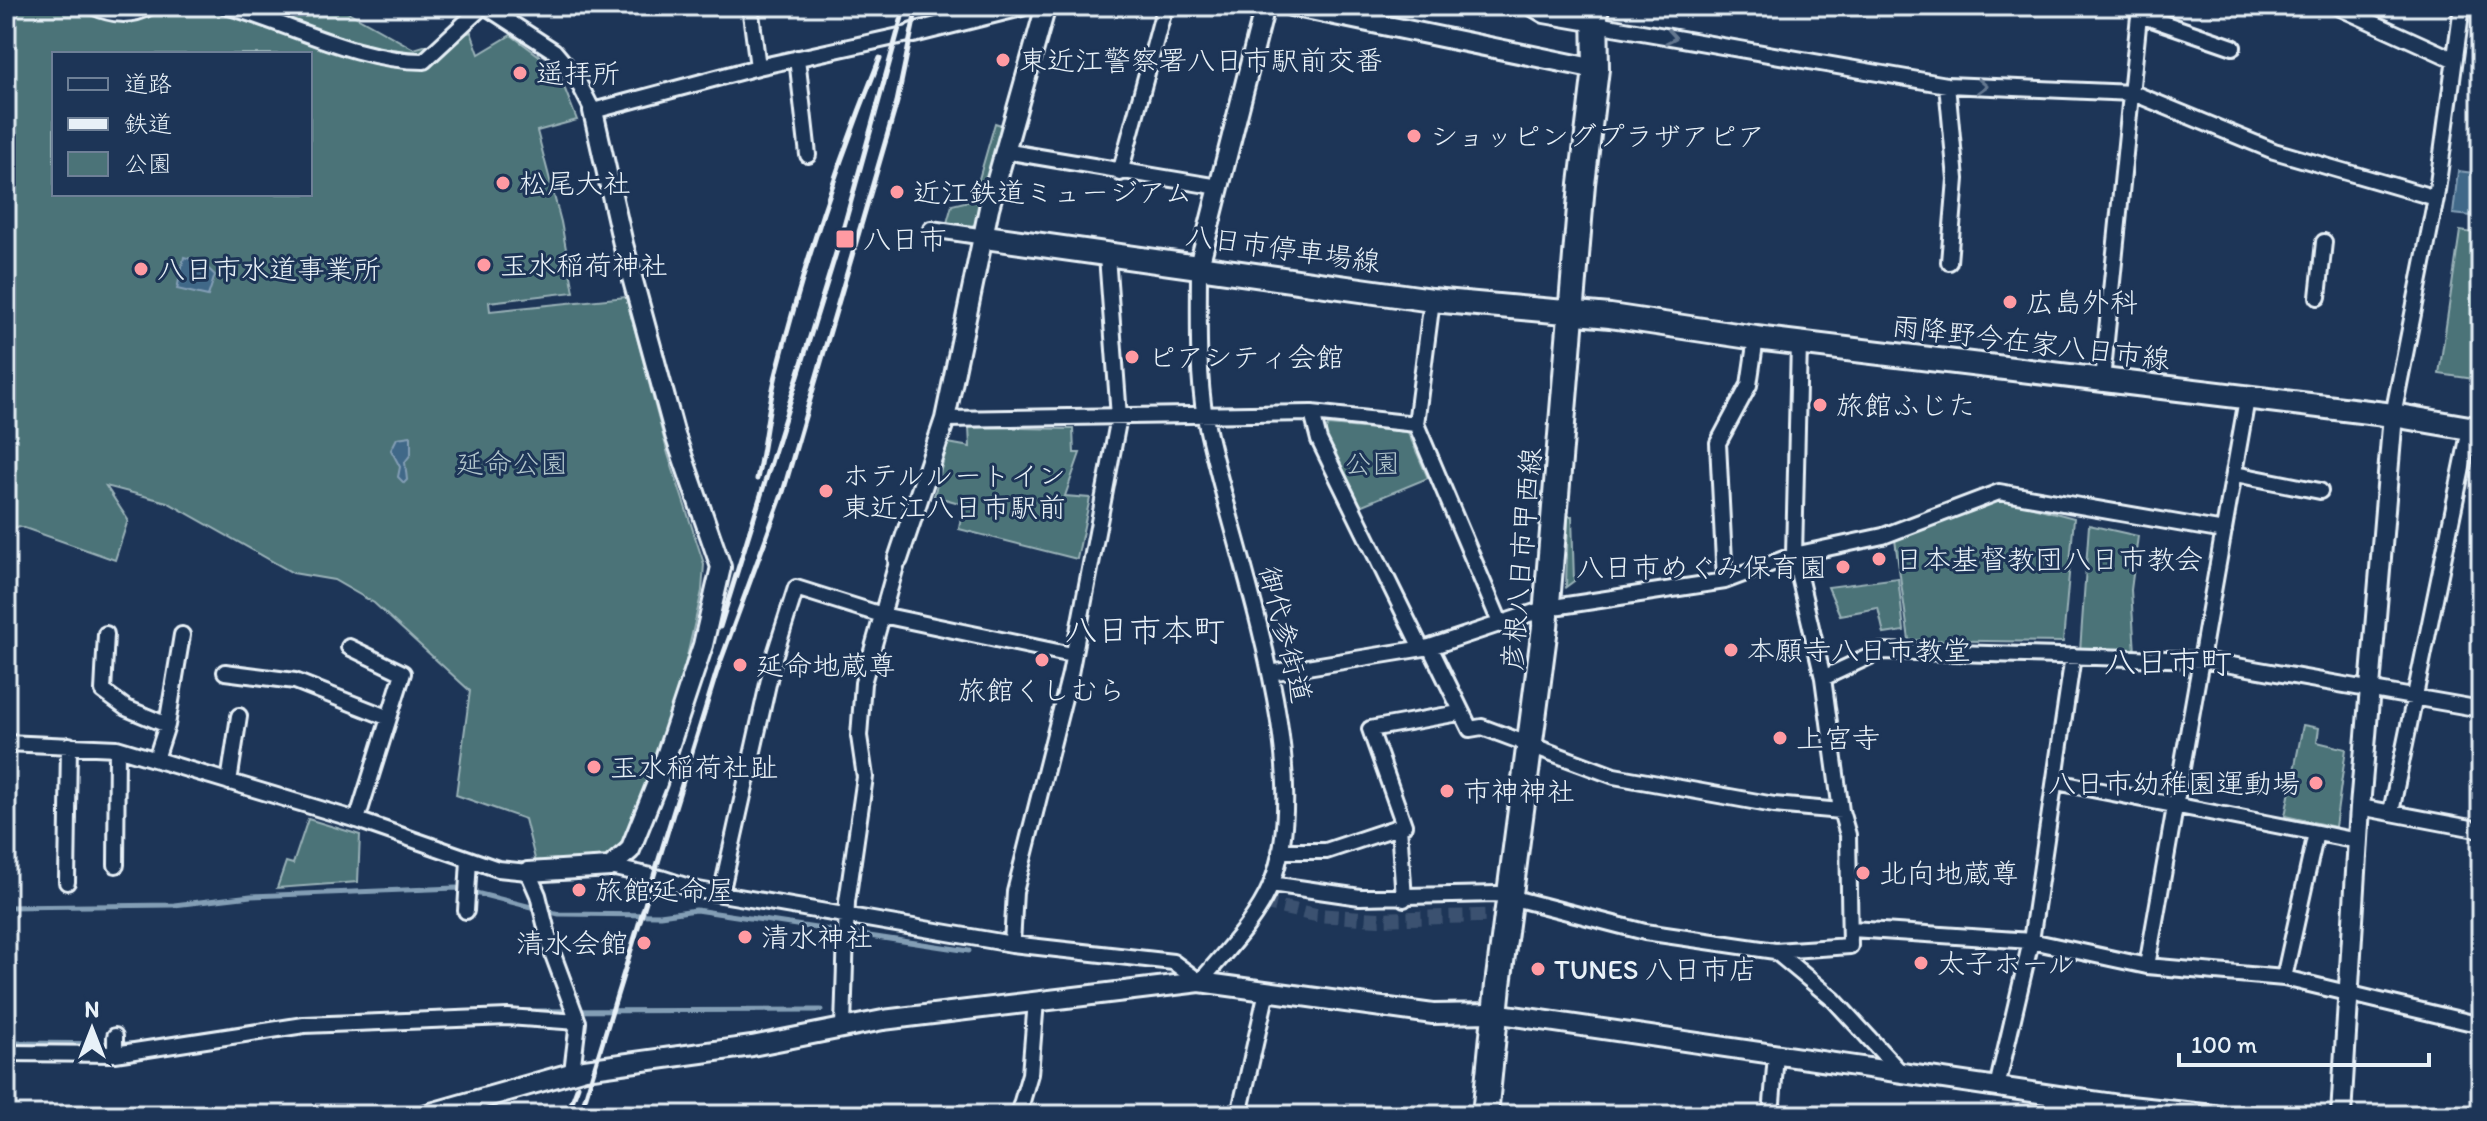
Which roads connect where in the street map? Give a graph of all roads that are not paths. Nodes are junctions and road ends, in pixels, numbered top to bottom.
1 (92, 6) edge
2 (151, 6) edge
3 (226, 6) edge
4 (484, 6) edge
5 (750, 6) edge
6 (1021, 6) edge
7 (1046, 6) edge
8 (1165, 6) edge
9 (1265, 6) edge
10 (1291, 6) edge
11 (1529, 6) edge
12 (2336, 6) edge
13 (2462, 6) edge
14 (2140, 10) edge
15 (1595, 15) edge
16 (913, 33) joint
17 (2233, 47) dead end
18 (797, 58) junction
19 (2453, 59) junction
20 (758, 67) junction
21 (1596, 69) junction
22 (1947, 85) junction
23 (2133, 93) junction
24 (593, 111) junction
25 (1004, 151) junction
26 (808, 155) dead end
27 (1120, 173) junction
28 (1219, 187) junction
29 (2436, 198) junction
30 (931, 229) dead end
31 (985, 237) junction
32 (2324, 242) dead end
33 (1107, 256) junction
34 (1949, 262) dead end
35 (1199, 266) junction
36 (2318, 297) dead end
37 (1432, 300) junction
38 (1573, 312) junction
39 (1756, 338) junction
40 (1799, 343) junction
41 (2102, 380) junction
42 (2247, 399) junction
43 (1312, 413) junction
44 (1205, 414) junction
45 (2393, 415) junction
46 (1119, 417) junction
47 (945, 419) junction
48 (1416, 424) junction
49 (2476, 429) edge
50 (2235, 474) junction
51 (2320, 491) dead end
52 (2224, 531) junction
53 (1794, 555) junction
54 (898, 559) joint
55 (1725, 581) junction
56 (1547, 608) junction
57 (882, 615) junction
58 (1501, 625) junction
59 (106, 634) dead end
60 (182, 635) dead end
61 (1425, 646) junction
62 (349, 647) dead end
63 (1072, 655) junction
64 (2073, 656) junction
65 (2203, 660) junction
66 (225, 672) dead end
67 (1270, 673) junction
68 (1823, 678) junction
69 (2370, 688) junction
70 (2416, 698) junction
71 (2481, 709) edge
72 (1459, 713) junction
73 (239, 716) dead end
74 (389, 718) junction
75 (167, 725) junction
76 (6, 743) edge
77 (69, 745) junction
78 (1532, 745) junction
79 (117, 748) junction
80 (156, 759) junction
81 (229, 782) junction
82 (2056, 782) junction
83 (2176, 806) junction
84 (2360, 807) junction
85 (1841, 811) junction
86 (2391, 812) junction
87 (357, 820) junction
88 (1399, 826) junction
89 (2481, 830) edge
90 (2316, 833) junction
91 (2358, 841) junction
92 (1280, 851) junction
93 (469, 860) junction
94 (116, 865) dead end
95 (610, 867) junction
96 (528, 872) junction
97 (67, 882) dead end
98 (1271, 884) junction
99 (721, 894) junction
100 (1512, 897) junction
101 (1404, 899) junction
102 (466, 911) dead end
103 (846, 916) junction
104 (1852, 929) junction
105 (2031, 941) junction
106 (1012, 944) junction
107 (1775, 951) junction
108 (2147, 966) junction
109 (2284, 978) junction
110 (1200, 982) junction
111 (1267, 991) junction
112 (2349, 995) junction
113 (1036, 1001) junction
114 (1494, 1013) junction
115 (578, 1022) junction
116 (2481, 1025) edge
117 (843, 1026) junction
118 (115, 1036) dead end
119 (6, 1053) edge
120 (115, 1054) junction
121 (1776, 1055) junction
122 (572, 1072) junction
123 (1902, 1074) junction
124 (1997, 1087) junction
125 (2119, 1110) edge
126 (424, 1115) edge
127 (1018, 1115) edge
128 (1239, 1115) edge
129 (1485, 1115) edge
130 (1771, 1115) edge
131 (2214, 1115) edge
132 (2341, 1115) edge

1 - 2 street
3 - 4 street
4 - 24 street
5 - 20 street
6 - 16 street
7 - 25 street
8 - 27 street
9 - 28 street, 御代参街道
10 - 21 street
11 - 15 street
12 - 19 street
13 - 19 street
14 - 17 street
14 - 23 street
15 - 21 main road, 彦根八日市甲西線
15 -> 22 street
16 - 18 street
18 - 20 street
18 - 26 street
19 - 29 street
20 - 24 street
21 - 38 main road, 彦根八日市甲西線
22 -> 23 street
22 - 34 street
23 - 29 street
23 - 41 street
24 - 95 street
25 - 27 street
25 - 31 street
27 - 28 street
28 - 35 street, 御代参街道
29 - 45 street
30 - 31 street
31 - 33 main road, 八日市停車場線
31 - 47 street
32 - 36 street
33 - 35 main road, 八日市停車場線
33 - 46 street
35 - 37 main road, 八日市停車場線
35 - 44 street, 御代参街道
37 - 38 main road, 八日市停車場線
37 - 48 street
38 - 39 main road, 雨降野今在家八日市線
38 - 56 main road, 彦根八日市甲西線
39 - 40 main road, 雨降野今在家八日市線
39 - 55 street
40 - 41 main road, 雨降野今在家八日市線
40 - 53 street
41 - 42 main road, 雨降野今在家八日市線
42 - 45 main road, 雨降野今在家八日市線
42 - 50 street
43 - 44 street
43 - 48 street
43 - 61 street
44 - 46 street
44 - 67 street, 御代参街道
45 - 49 main road, 雨降野今在家八日市線
45 - 69 street
46 - 47 street
46 - 63 street
47 - 54 street
48 - 58 street
49 - 70 street
50 - 51 street
50 - 52 street
52 - 53 street
52 - 65 street
53 - 55 street
53 - 68 street
54 - 57 street
55 - 56 street
56 - 58 street
56 - 78 main road, 彦根八日市甲西線
57 - 63 street
57 - 99 street
57 - 103 street
58 - 61 street
59 - 75 street
60 - 75 street
61 - 67 street
61 - 72 street
62 - 74 street
63 - 106 street
64 - 65 street
64 - 68 street
64 - 82 street
65 - 69 street
65 - 83 street
66 - 74 street
67 - 92 street, 御代参街道
68 - 85 street
69 - 70 street
69 - 84 street
70 - 71 street
70 - 86 street
72 - 78 street
72 - 88 street
73 - 81 street
74 - 87 street
75 - 80 street
76 - 77 street
77 - 79 street
77 - 97 street
78 - 85 street
78 - 100 main road, 彦根八日市甲西線
79 - 80 street
79 - 94 street
80 - 81 street
81 - 87 street
82 - 83 street
82 - 105 street
83 - 90 street
83 - 108 street
84 - 86 street
84 - 91 street
85 - 104 street
86 - 89 street
87 - 93 street
88 - 92 street
88 - 101 street
90 - 91 street
90 - 109 street
91 - 112 street
92 - 98 street, 御代参街道
93 - 96 street
93 - 102 street
95 - 96 street
95 - 99 street
96 - 115 street
98 - 101 street
98 - 110 street, 御代参街道
99 - 103 street
100 - 101 street
100 - 107 street
100 - 114 main road, 彦根八日市甲西線
103 - 106 street
103 - 117 street
104 - 105 street
104 - 107 street
105 - 108 street
105 - 124 street
106 - 110 street
107 - 123 street
108 - 109 street
109 - 112 street
110 - 111 street
110 - 113 street
111 - 114 street
111 - 128 street
112 - 116 street
112 - 132 street
113 - 117 street
113 - 127 street
114 - 121 street
114 - 129 main road, 彦根八日市甲西線
115 - 120 street
115 - 122 street
117 - 122 street
118 - 120 street
119 - 120 street
121 - 123 street
121 - 130 street
122 - 126 street
123 - 124 street
124 - 125 street
125 - 131 street

